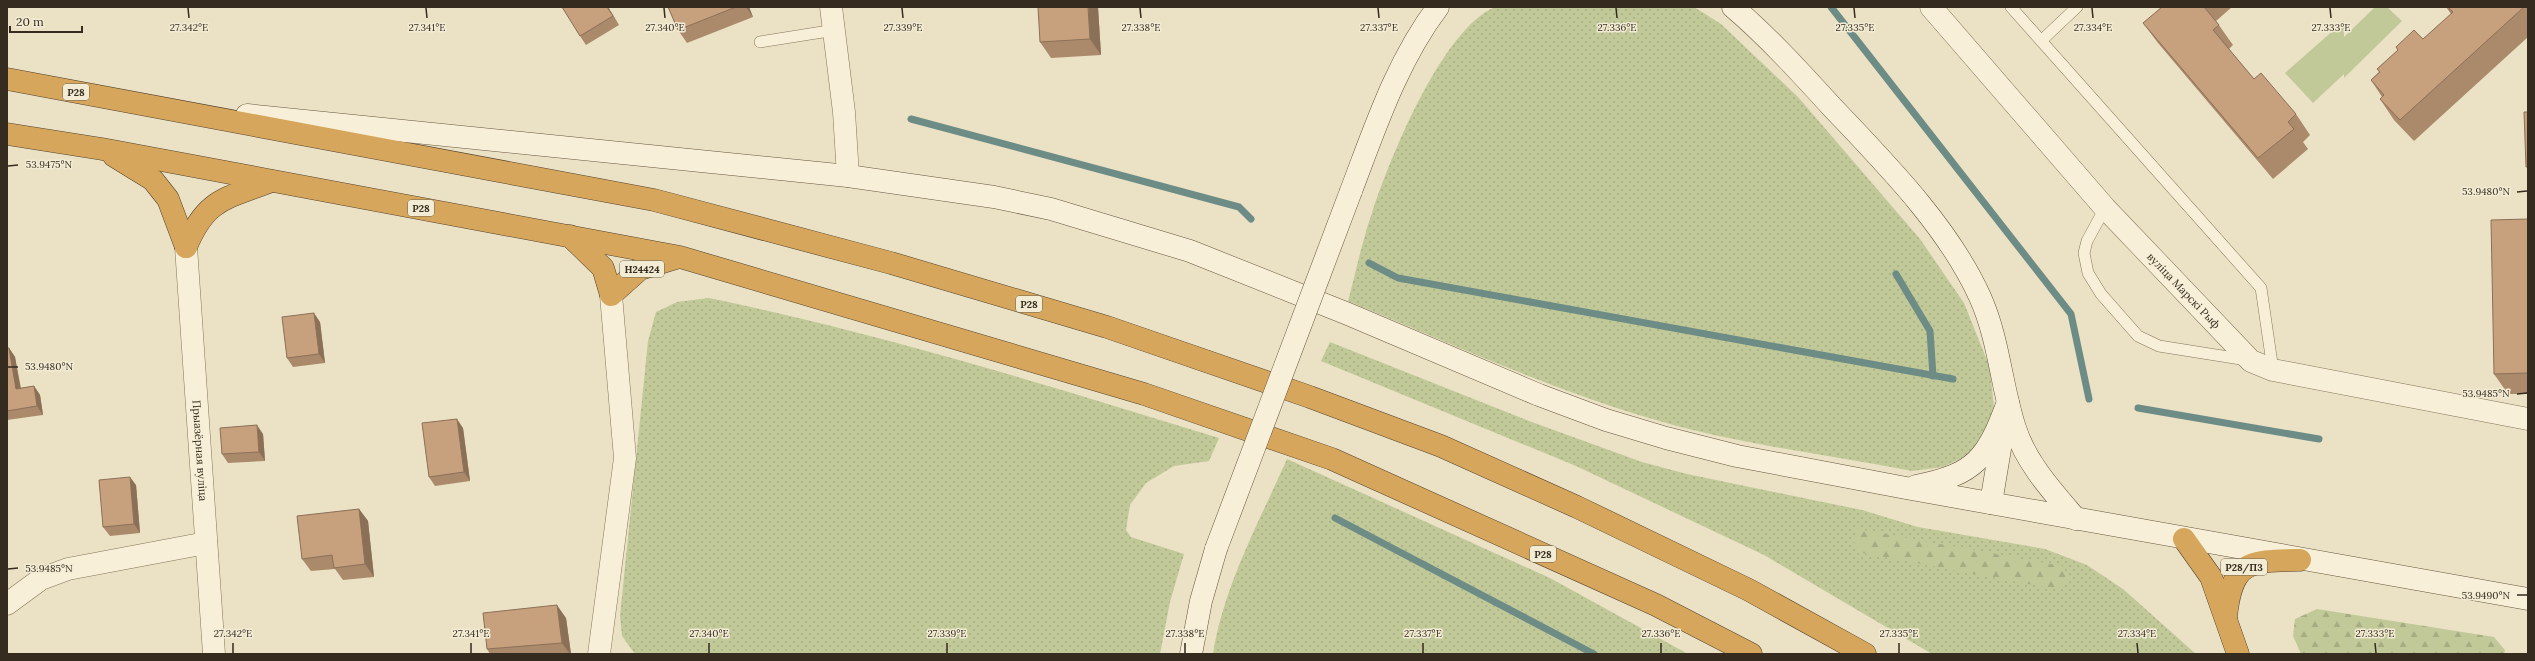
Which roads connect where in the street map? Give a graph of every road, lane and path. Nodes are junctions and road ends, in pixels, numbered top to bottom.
1 (831, 7) edge
2 (1438, 7) edge
3 (1733, 7) edge
4 (1931, 7) edge
5 (2011, 7) edge
6 (2077, 7) edge
7 (835, 30) junction
8 (2041, 41) junction
9 (760, 42) dead end
10 (7, 79) edge
11 (144, 105) junction
12 (7, 134) edge
13 (102, 149) junction
14 (848, 176) junction
15 (271, 181) junction
16 (2105, 208) junction
17 (570, 236) junction
18 (186, 247) junction
19 (680, 257) junction
20 (611, 295) junction
21 (2251, 361) junction
22 (2273, 370) junction
23 (2008, 402) junction
24 (2528, 419) edge
25 (1906, 488) junction
26 (1991, 504) junction
27 (2076, 519) junction
28 (2184, 539) junction
29 (206, 543) junction
30 (2300, 560) junction
31 (2528, 599) edge
32 (7, 604) edge
33 (2225, 620) junction
34 (214, 654) edge
35 (599, 654) edge
36 (1191, 654) edge
37 (1751, 654) edge
38 (1865, 654) edge
39 (2238, 654) edge

1 - 7 street
2 - 36 street, bridge
3 - 23 street
4 - 16 street, вуліца Марскі Рыф
5 - 8 lane
6 - 8 lane
7 - 9 lane
7 - 14 street
8 - 22 lane
10 - 11 highway, Р28
11 - 14 street, Р28/П3
11 - 38 highway, Р28
12 - 13 highway, Р28
13 - 15 highway, Р28
13 - 18 highway
14 - 25 street, Р28/П3
15 - 17 highway, Р28
15 - 18 highway
16 - 21 street, вуліца Марскі Рыф
16 - 21 lane
17 - 19 highway, Р28
17 - 20 highway, Н24424
18 - 29 street, Прыазёрная вуліца
19 - 20 highway, Н24424
19 - 37 highway, Р28
20 - 35 street, Н24424
21 - 22 street, вуліца Марскі Рыф
22 - 24 street, вуліца Марскі Рыф
23 - 25 street, Р28/П3
23 - 26 street
23 - 27 street
25 - 26 street, Р28/П3
26 - 27 street, Р28/П3
27 - 28 street, Р28/П3
28 - 30 street, Р28/П3
28 - 33 highway, Р28/П3
29 - 32 street
29 - 34 street, Прыазёрная вуліца
30 - 31 street, Р28/П3
30 - 33 highway, Р28/П3
33 - 39 highway, Р28/П3

